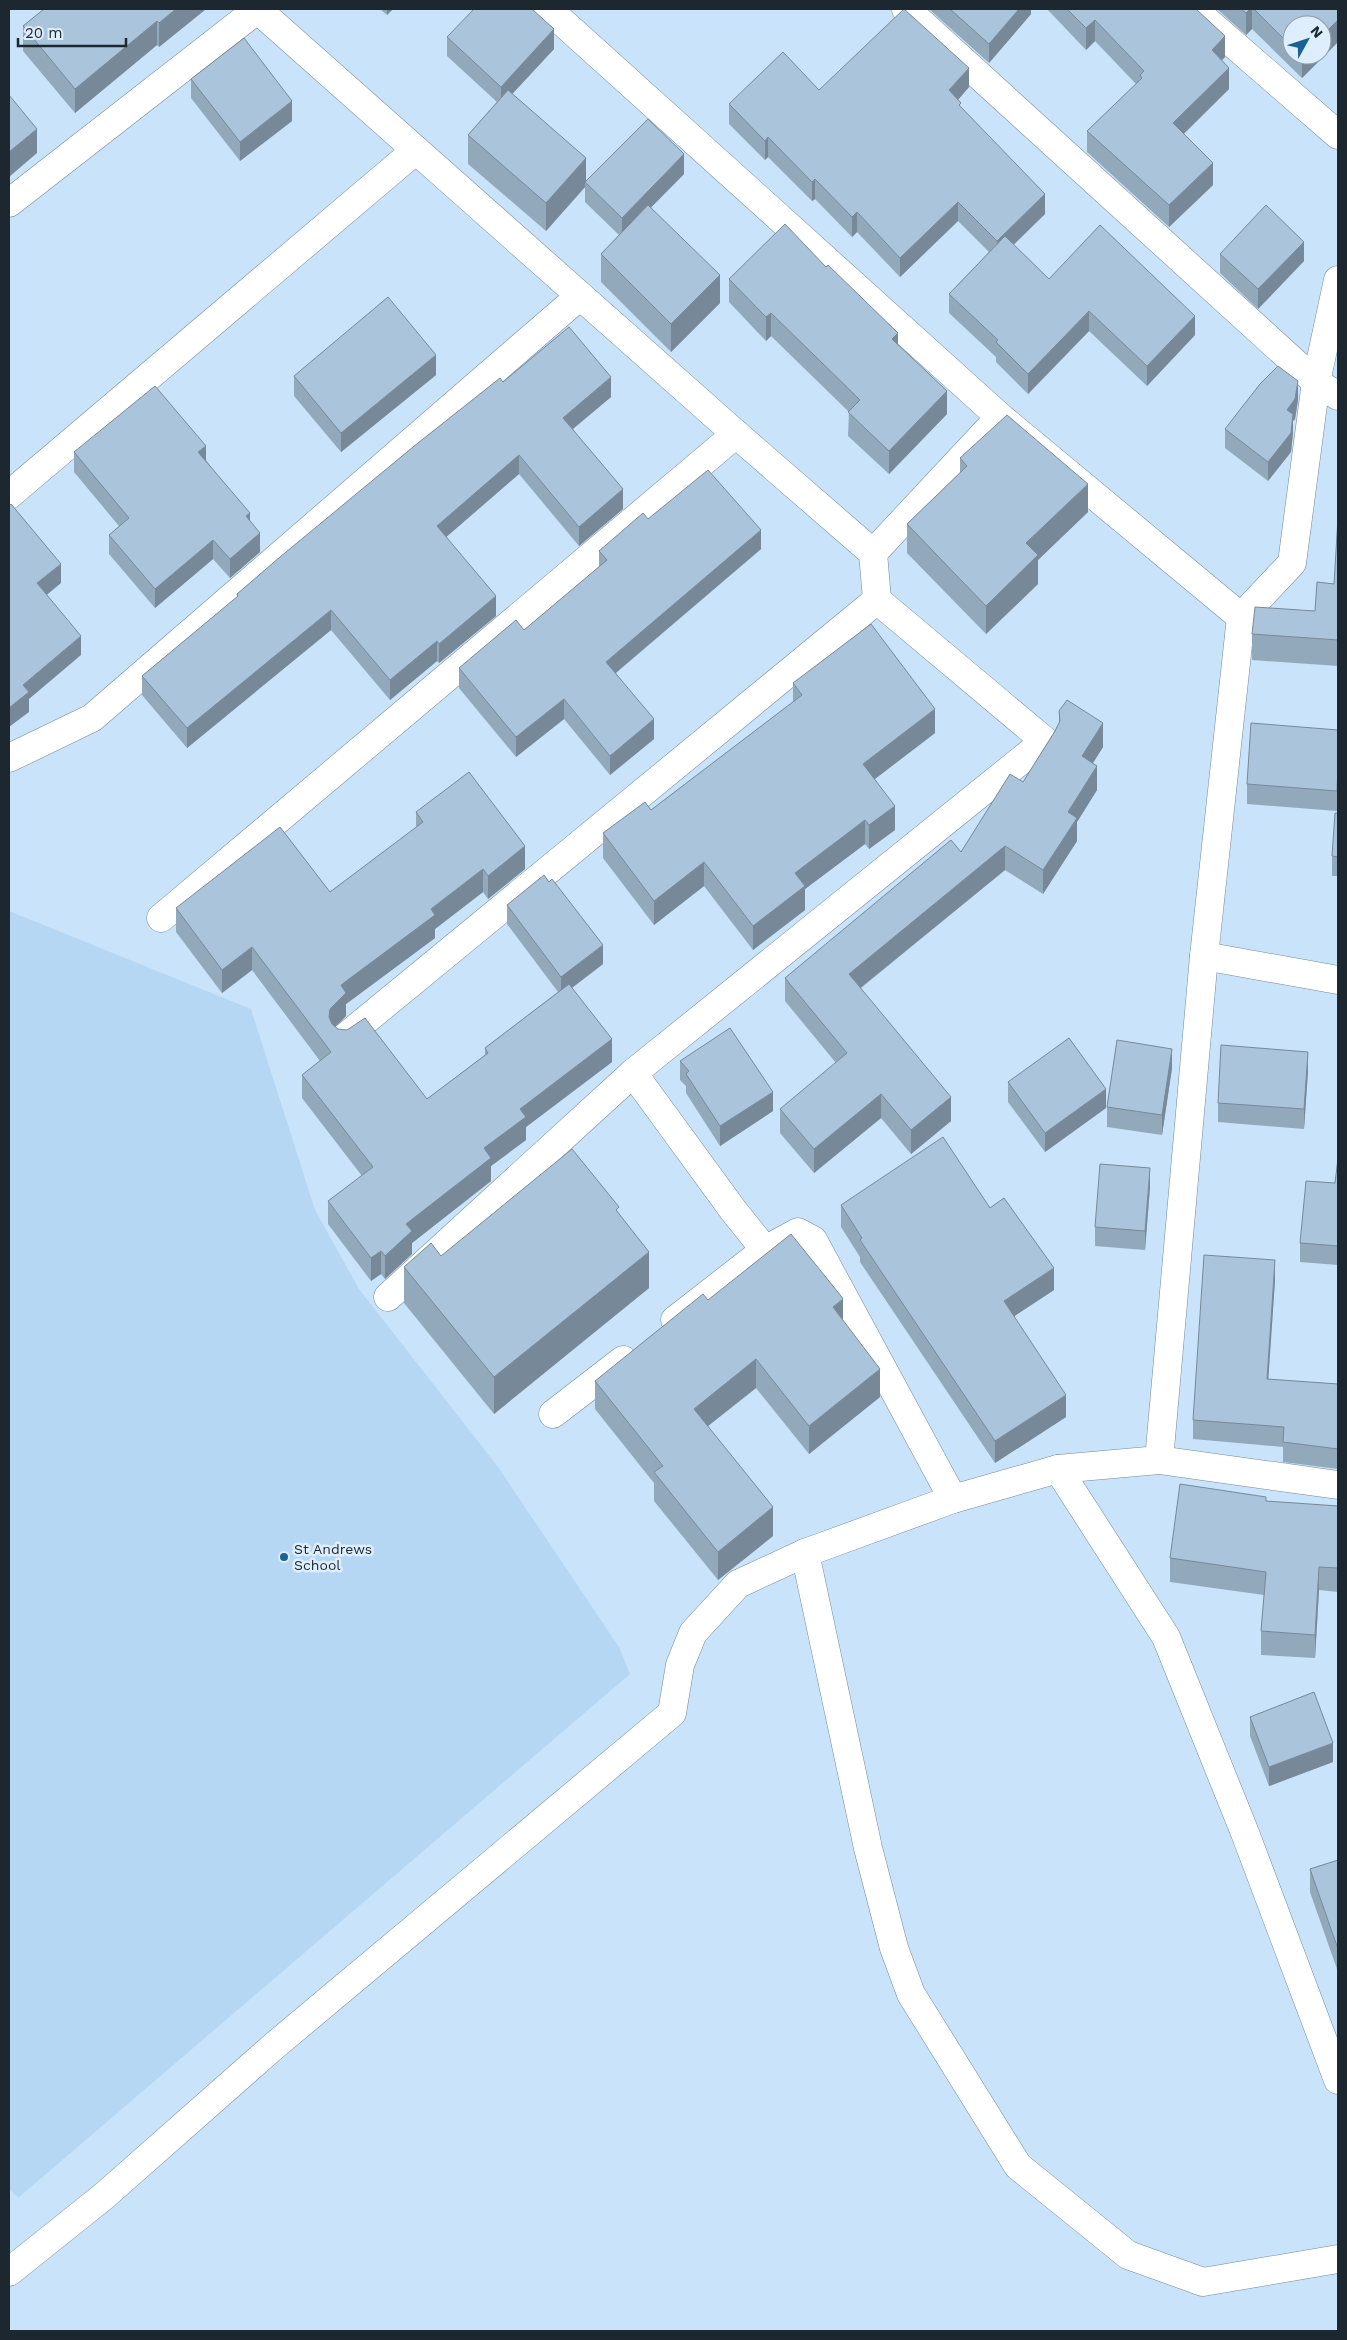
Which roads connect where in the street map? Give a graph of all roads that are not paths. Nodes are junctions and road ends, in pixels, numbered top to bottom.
1 (258, 9) edge
2 (548, 9) edge
3 (906, 9) edge
4 (1193, 9) edge
5 (1338, 135) edge
6 (416, 150) junction
7 (9, 203) edge
8 (1338, 280) edge
9 (580, 296) junction
10 (1327, 389) edge
11 (1000, 417) junction
12 (736, 434) junction
13 (9, 495) edge
14 (873, 553) junction
15 (877, 600) junction
16 (1241, 616) junction
17 (9, 758) edge
18 (161, 918) dead end
19 (1204, 956) junction
20 (1338, 980) edge
21 (344, 1038) edge
22 (633, 1073) junction
23 (766, 1250) junction
24 (388, 1297) dead end
25 (553, 1414) dead end
26 (1159, 1460) junction
27 (1058, 1469) junction
28 (1338, 1485) edge
29 (953, 1499) junction
30 (805, 1553) junction
31 (1338, 2080) edge
32 (1338, 2259) edge
33 (9, 2272) edge

1 - 6 street
1 - 7 street
2 - 11 street
3 - 10 street
4 - 5 street
6 - 9 street
6 - 13 street
8 - 10 street
9 - 12 street
9 - 17 street
10 - 16 street
11 - 14 street
11 - 16 street
12 - 14 street
12 - 18 street
14 - 15 street
15 - 21 street
15 - 22 street
16 - 19 street
19 - 20 street
19 - 26 street
22 - 23 street
22 - 24 street
23 - 25 street
23 - 29 street
26 - 27 street
26 - 28 street
27 - 29 street
27 - 31 street
29 - 30 street
30 - 32 street
30 - 33 street

